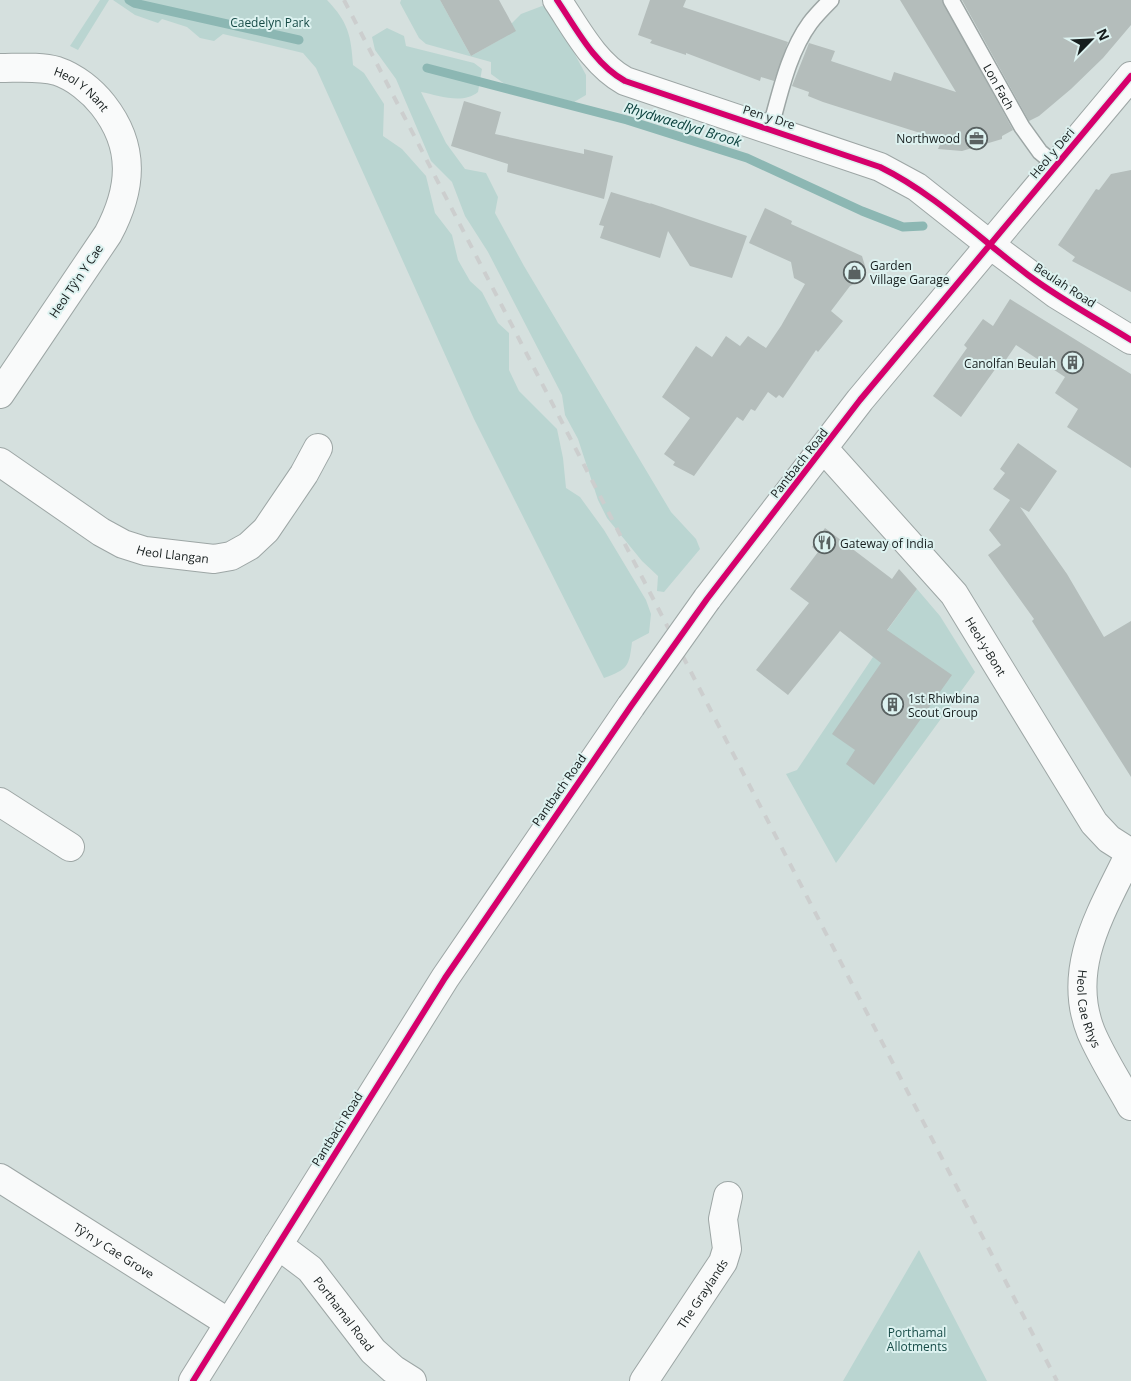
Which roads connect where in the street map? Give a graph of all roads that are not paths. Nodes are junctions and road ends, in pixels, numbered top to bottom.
1 (556, 0) edge
2 (832, 0) edge
3 (951, 0) edge
4 (0, 68) edge
5 (1131, 76) edge
6 (770, 129) junction
7 (127, 159) joint
8 (1057, 166) junction
9 (989, 244) junction
10 (1131, 340) edge
11 (0, 394) edge
12 (318, 448) dead end
13 (824, 449) junction
14 (0, 462) edge
15 (0, 802) edge
16 (70, 847) dead end
17 (1131, 853) edge
18 (1131, 1106) edge
19 (0, 1178) edge
20 (728, 1196) dead end
21 (278, 1245) junction
22 (229, 1323) junction
23 (193, 1381) edge
24 (412, 1381) edge
25 (644, 1381) edge

1 - 6 street, Pen y Dre
2 - 6 lane
3 - 8 lane, Lon Fach
4 - 7 street, Heol Y Nant
5 - 8 street, Heol y Deri
6 - 9 street, Pen y Dre
7 - 11 street, Heol Tŷ'n Y Cae
8 - 9 street, Heol y Deri
9 - 10 street, Beulah Road
9 - 13 street, Pantbach Road
12 - 14 street, Heol Llangan
13 - 17 street, Heol-y-Bont
13 - 21 street, Pantbach Road, bridge
15 - 16 street
17 - 18 street, Heol Cae Rhys
19 - 22 street, Tŷ'n y Cae Grove
20 - 25 street, The Graylands
21 - 22 street, Pantbach Road
21 - 24 street, Porthamal Road
22 - 23 street, Pantbach Road

